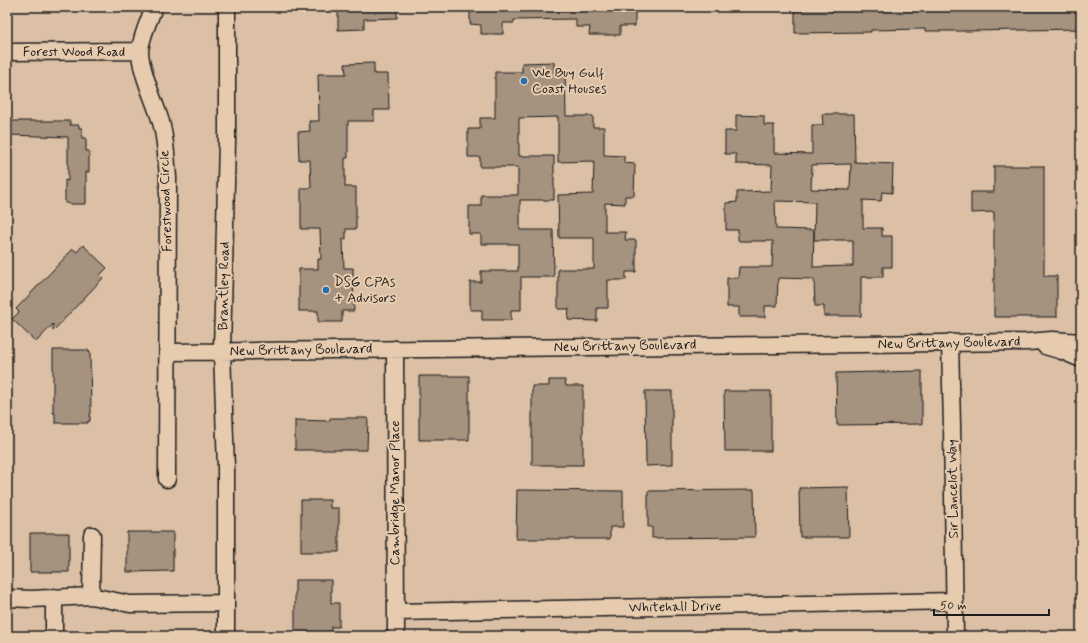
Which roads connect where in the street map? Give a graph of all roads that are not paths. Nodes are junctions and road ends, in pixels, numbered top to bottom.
1 (154, 7) edge
2 (227, 7) edge
3 (140, 51) junction
4 (7, 52) edge
5 (950, 342) junction
6 (1028, 342) junction
7 (1081, 342) edge
8 (395, 349) junction
9 (222, 351) junction
10 (168, 352) junction
11 (1081, 359) edge
12 (167, 479) dead end
13 (92, 535) dead end
14 (91, 596) junction
15 (54, 597) junction
16 (7, 598) edge
17 (955, 601) junction
18 (226, 603) junction
19 (396, 612) junction
20 (54, 636) edge
21 (226, 636) edge
22 (396, 636) edge
23 (955, 636) edge

1 - 3 street, Forestwood Circle
2 - 9 street, Brantley Road
3 - 4 street, Forest Wood Road
3 - 10 street, Forestwood Circle
5 - 6 street, New Brittany Boulevard
5 - 8 street, New Brittany Boulevard
5 - 17 street, Sir Lancelot Way
6 - 7 street, New Brittany Boulevard
6 - 11 street, New Brittany Boulevard
8 - 9 street, New Brittany Boulevard
8 - 19 street, Cambridge Manor Place
9 - 10 street
9 - 18 street, Brantley Road
10 - 12 street, Forestwood Circle
13 - 14 street
14 - 15 street
14 - 18 street
15 - 16 street
15 - 20 street
17 - 19 street, Whitehall Drive
17 - 23 street, Sir Lancelot Way
18 - 21 street, Brantley Road
19 - 22 street, Cambridge Manor Place

